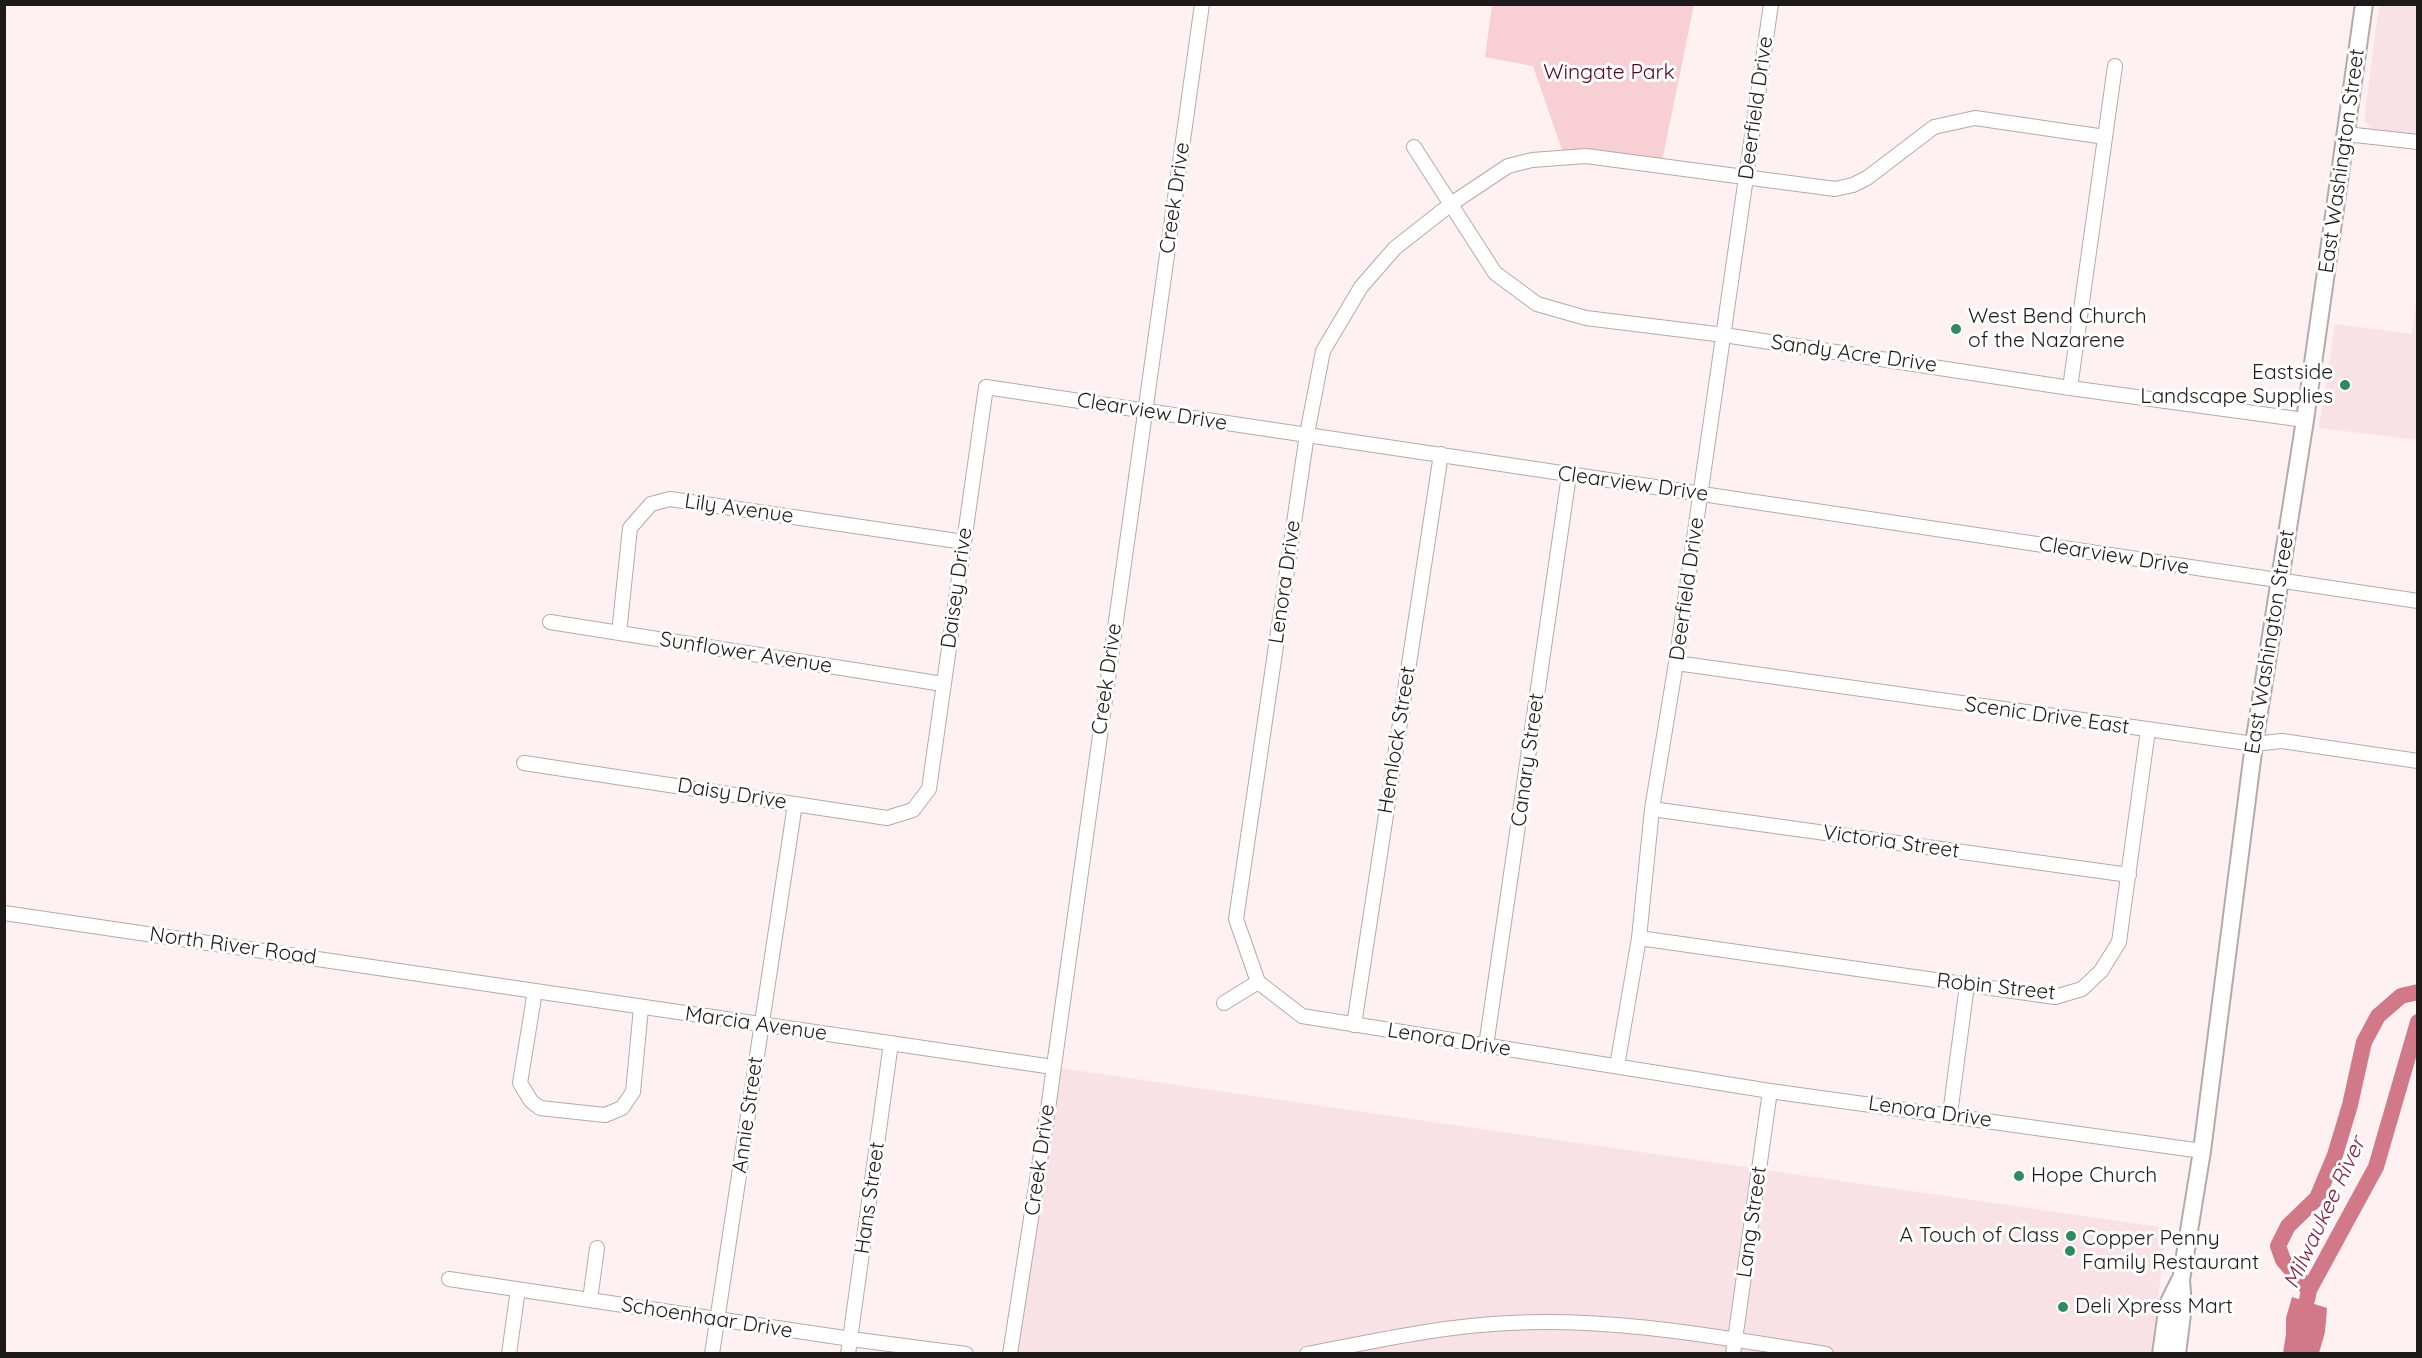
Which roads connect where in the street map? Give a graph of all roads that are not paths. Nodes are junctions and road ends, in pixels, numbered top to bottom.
1 (1202, 4) edge
2 (1771, 4) edge
3 (2364, 4) edge
4 (2115, 66) dead end
5 (2346, 134) junction
6 (2105, 137) junction
7 (2418, 142) edge
8 (1413, 147) dead end
9 (1746, 178) junction
10 (1451, 204) junction
11 (1724, 335) junction
12 (986, 387) joint
13 (2070, 388) junction
14 (1144, 410) junction
15 (2305, 420) junction
16 (1307, 434) junction
17 (1441, 454) junction
18 (1569, 475) junction
19 (1700, 493) junction
20 (964, 542) junction
21 (2279, 581) junction
22 (2418, 602) edge
23 (550, 622) dead end
24 (619, 633) junction
25 (1677, 663) junction
26 (943, 684) junction
27 (2148, 730) junction
28 (2254, 744) junction
29 (2418, 761) edge
30 (524, 763) dead end
31 (929, 789) joint
32 (795, 804) junction
33 (1652, 809) junction
34 (2129, 875) junction
35 (4, 913) edge
36 (1639, 938) junction
37 (460, 979) joint
38 (1258, 982) junction
39 (1967, 986) junction
40 (535, 991) junction
41 (1224, 1003) dead end
42 (641, 1008) junction
43 (761, 1025) junction
44 (1354, 1025) junction
45 (891, 1043) junction
46 (1486, 1046) junction
47 (1053, 1066) junction
48 (1617, 1066) junction
49 (1770, 1091) junction
50 (1950, 1114) junction
51 (2202, 1151) junction
52 (597, 1248) dead end
53 (449, 1279) dead end
54 (2181, 1280) junction
55 (518, 1289) junction
56 (590, 1300) junction
57 (718, 1320) junction
58 (850, 1346) edge
59 (1734, 1347) edge
60 (508, 1353) edge
61 (712, 1353) edge
62 (966, 1353) edge
63 (1010, 1353) edge
64 (1307, 1353) edge
65 (1826, 1353) edge
66 (2161, 1353) edge
67 (2177, 1353) edge

1 - 14 street, Creek Drive
2 - 9 street, Deerfield Drive
3 - 5 main road, East Washington Street
4 - 6 street
5 - 7 street
5 - 15 main road, East Washington Street
6 - 9 street, Lenora Drive
6 - 13 street
8 - 10 street, Sandy Acre Drive
9 - 10 street, Lenora Drive
9 - 11 street, Deerfield Drive
10 - 11 street, Sandy Acre Drive
10 - 16 street, Lenora Drive
11 - 13 street, Sandy Acre Drive
11 - 19 street, Deerfield Drive
12 - 14 street, Clearview Drive
12 - 20 street, Daisey Drive
13 - 15 street, Sandy Acre Drive
14 - 16 street, Clearview Drive
14 - 47 street, Creek Drive
15 - 21 main road, East Washington Street
16 - 17 street, Clearview Drive
16 - 38 street, Lenora Drive
17 - 18 street, Clearview Drive
17 - 44 street, Hemlock Street
18 - 19 street, Clearview Drive
18 - 46 street, Canary Street
19 - 21 street, Clearview Drive
19 - 25 street, Deerfield Drive
20 - 24 street, Lily Avenue
20 - 26 street, Daisey Drive
21 - 22 street, Clearview Drive
21 - 28 main road, East Washington Street
23 - 24 street, Sunflower Avenue
24 - 26 street, Sunflower Avenue
25 - 27 street, Scenic Drive East
25 - 33 street, Deerfield Drive
26 - 31 street, Daisey Drive
27 - 28 street, Scenic Drive East
27 - 34 street, Robin Street
28 - 29 street, Scenic Drive East
28 - 51 main road, East Washington Street
30 - 32 street, Daisy Drive
31 - 32 street, Daisy Drive
32 - 43 street, Annie Street
33 - 34 street, Victoria Street
33 - 36 street, Deerfield Drive
34 - 39 street, Robin Street
35 - 37 street, North River Road
36 - 39 street, Robin Street
36 - 48 street, Deerfield Drive
37 - 40 street, Marcia Avenue
38 - 41 street
38 - 44 street, Lenora Drive
39 - 50 street
40 - 42 street, Marcia Avenue
40 - 42 street
42 - 43 street, Marcia Avenue
43 - 45 street, Marcia Avenue
43 - 57 street, Annie Street
44 - 46 street, Lenora Drive
45 - 47 street, Marcia Avenue
45 - 58 street, Hans Street
46 - 48 street, Lenora Drive
47 - 63 street, Creek Drive
48 - 49 street, Lenora Drive
49 - 50 street, Lenora Drive
49 - 59 street, Lang Street
50 - 51 street, Lenora Drive
51 - 54 main road, East Washington Street
52 - 56 street
53 - 55 street, Schoenhaar Drive
54 - 66 main road, East Washington Street
54 - 67 main road, East Washington Street
55 - 56 street, Schoenhaar Drive
55 - 60 street
56 - 57 street, Schoenhaar Drive
57 - 58 street, Schoenhaar Drive
57 - 61 street, Annie Street
58 - 62 street, Schoenhaar Drive
59 - 64 street
59 - 65 street

